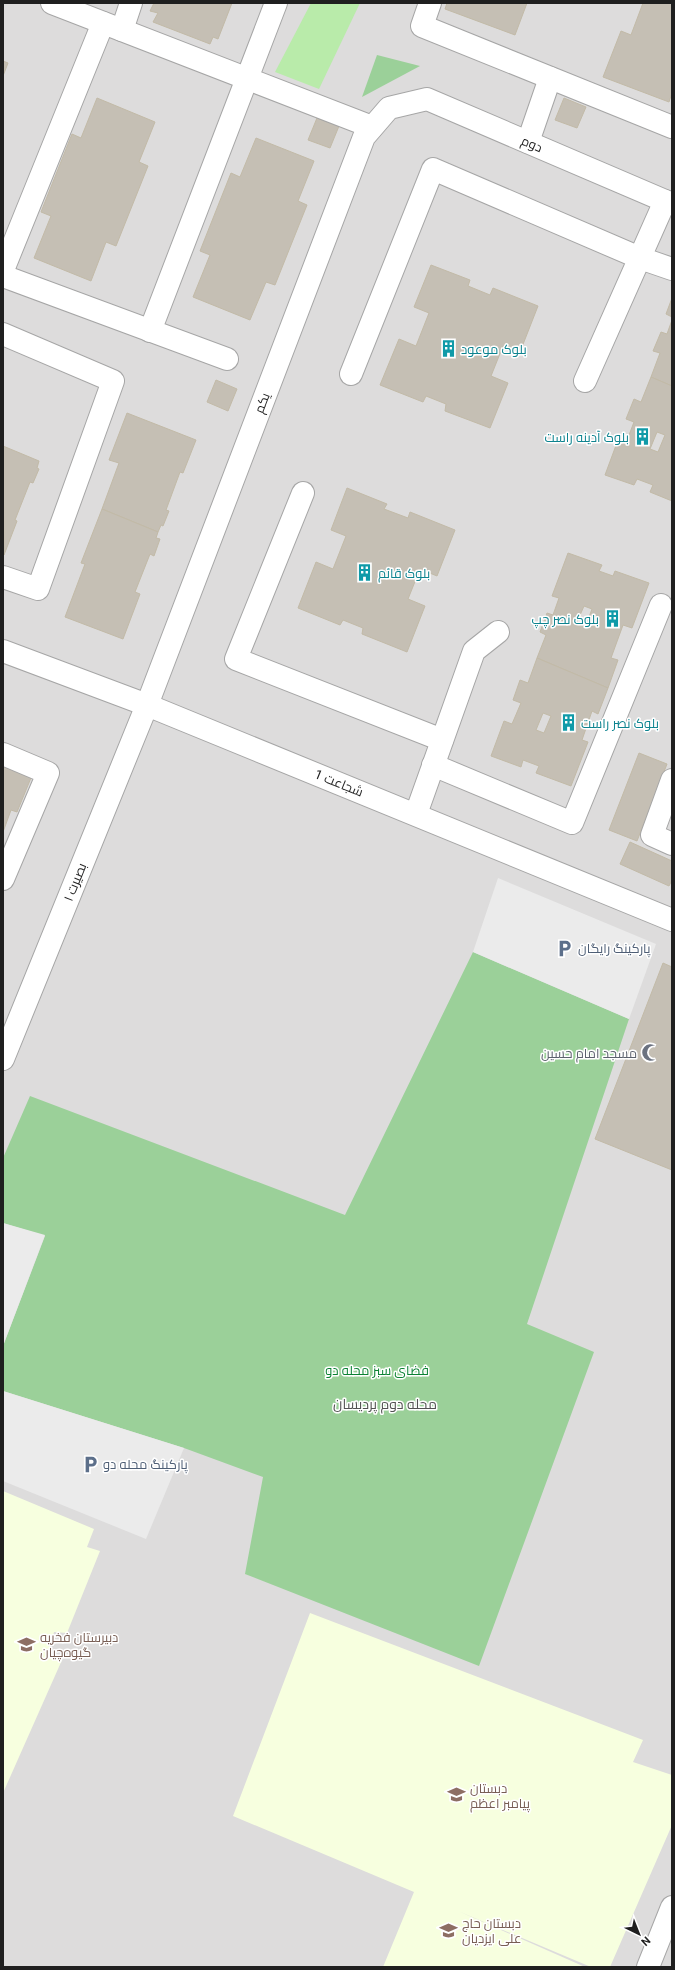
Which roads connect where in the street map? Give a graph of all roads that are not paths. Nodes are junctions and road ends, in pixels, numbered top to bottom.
1 (52, 3) edge
2 (131, 3) edge
3 (276, 3) edge
4 (430, 3) edge
5 (112, 26) junction
6 (246, 78) junction
7 (550, 78) junction
8 (389, 108) joint
9 (372, 127) junction
10 (672, 127) edge
11 (528, 142) junction
12 (668, 202) edge
13 (640, 258) junction
14 (672, 269) edge
15 (3, 270) edge
16 (3, 276) edge
17 (150, 331) junction
18 (3, 334) edge
19 (227, 359) dead end
20 (351, 374) dead end
21 (585, 382) dead end
22 (302, 493) dead end
23 (3, 577) edge
24 (661, 605) dead end
25 (498, 632) dead end
26 (3, 651) edge
27 (147, 705) junction
28 (442, 740) junction
29 (3, 754) edge
30 (433, 765) junction
31 (672, 780) edge
32 (416, 814) junction
33 (672, 844) edge
34 (3, 879) edge
35 (672, 920) edge
36 (3, 1059) edge
37 (672, 1907) edge
38 (648, 1967) edge

1 - 5 street
2 - 5 street
3 - 6 street
4 - 7 street
5 - 6 street
5 - 15 street
6 - 9 street
6 - 17 street
7 - 10 street
7 - 11 street
8 - 9 street, یکم
8 - 11 street, دوم
9 - 27 street, یکم
11 - 12 street, دوم
12 - 13 street
13 - 14 street
13 - 20 street
13 - 21 street
16 - 17 street
17 - 19 street
18 - 23 street
22 - 28 street
24 - 30 street
25 - 28 street
26 - 27 street, شجاعت 1
27 - 32 street, شجاعت 1
27 - 36 street, بصیرت ۱
28 - 30 street
29 - 34 street
30 - 32 street
31 - 33 street
32 - 35 street, شجاعت 1
37 - 38 street

